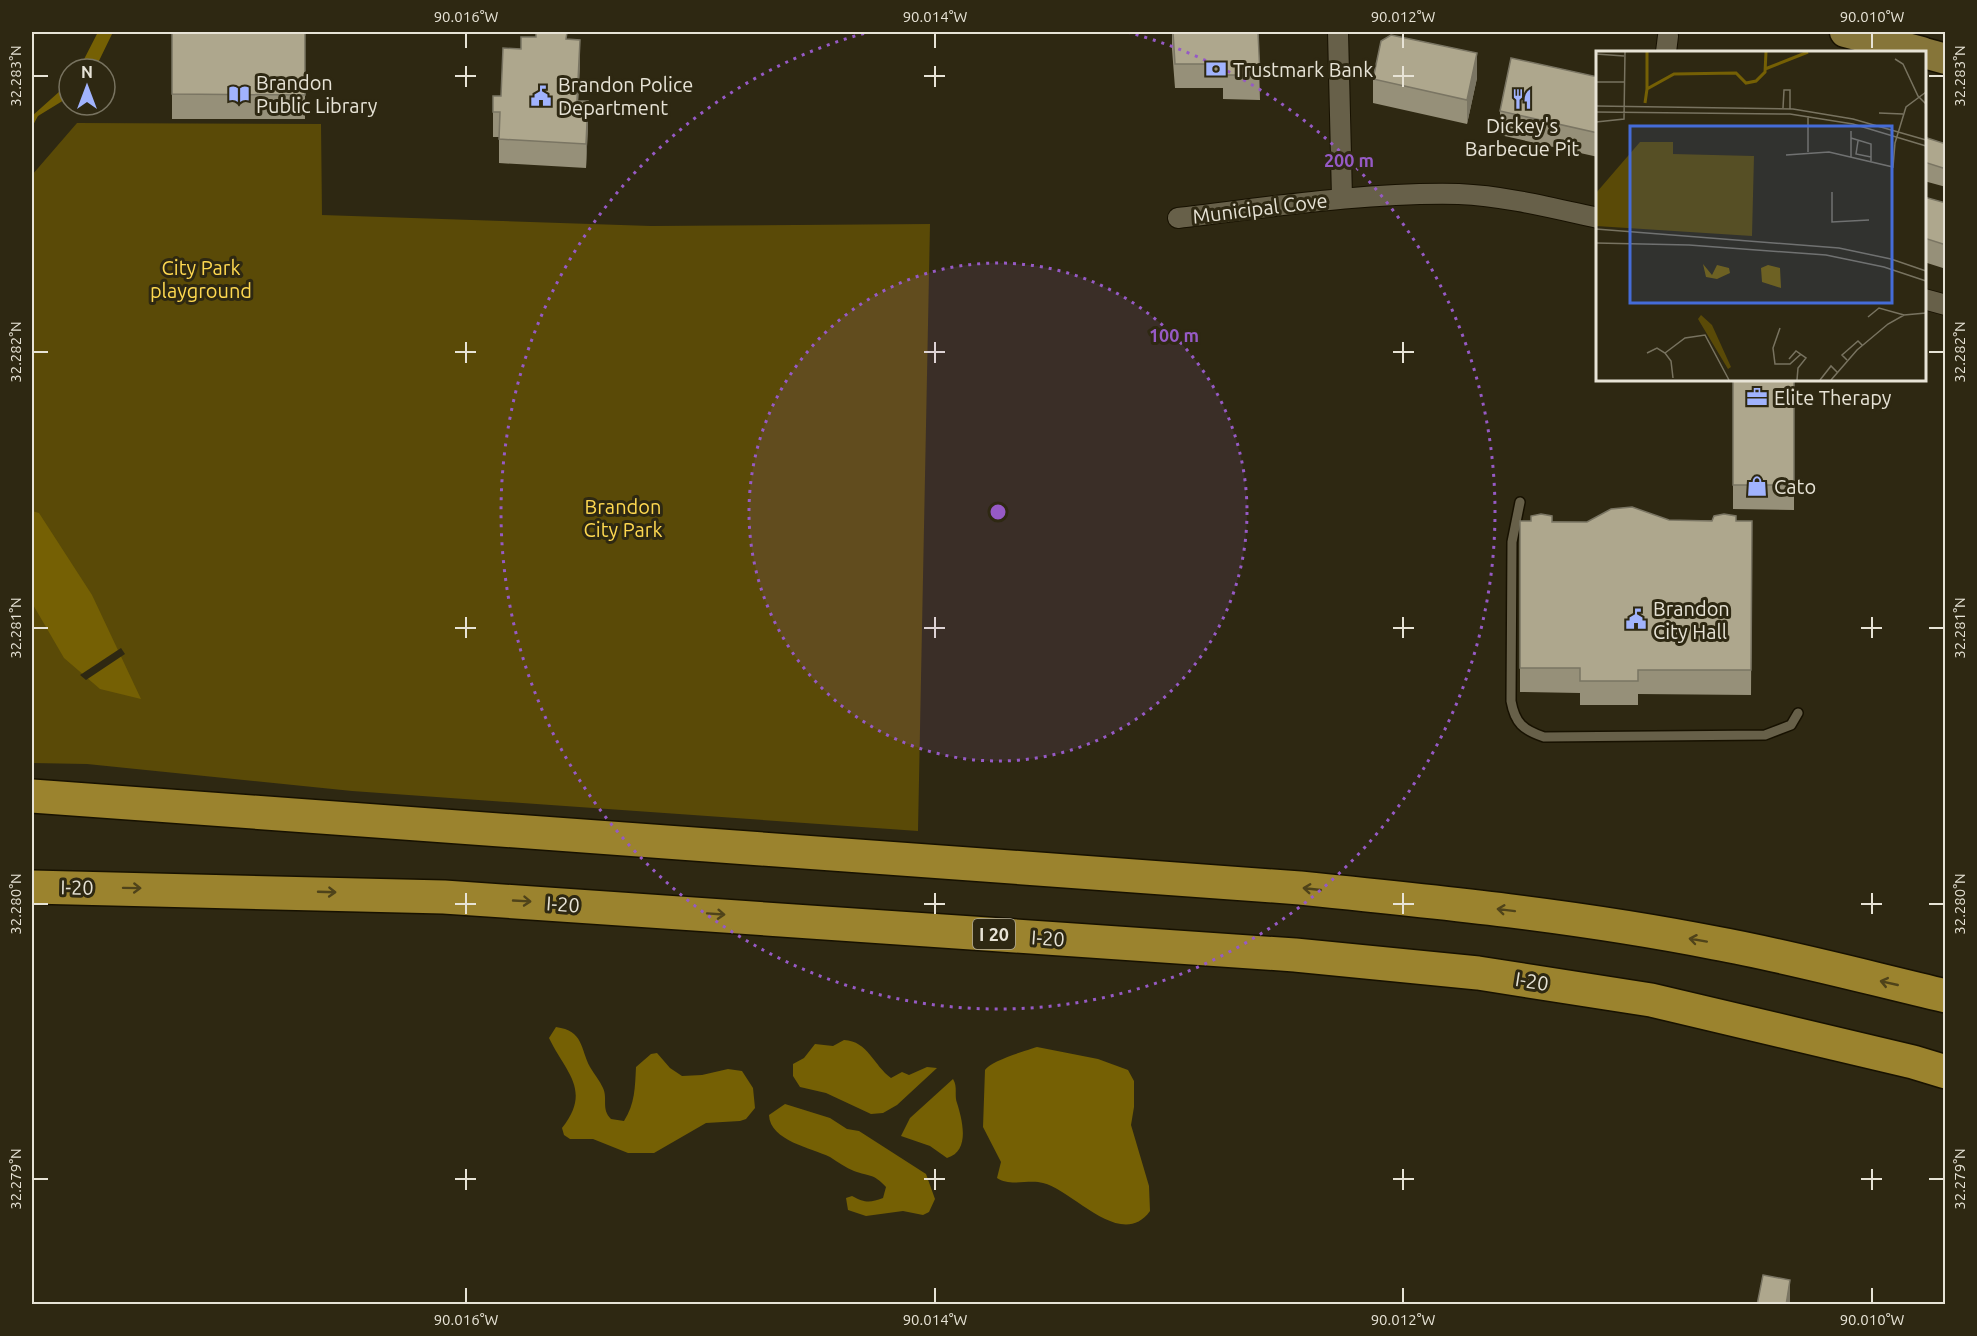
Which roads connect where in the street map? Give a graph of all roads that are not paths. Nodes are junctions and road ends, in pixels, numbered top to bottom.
1 (1338, 32) edge
2 (1845, 32) edge
3 (1916, 51) edge
4 (1926, 54) edge
5 (1946, 59) edge
6 (1342, 198) junction
7 (1178, 218) dead end
8 (1596, 218) edge
9 (1926, 300) edge
10 (1946, 305) edge
11 (1520, 502) dead end
12 (1798, 713) dead end
13 (32, 796) edge
14 (32, 887) edge
15 (1946, 996) edge
16 (1946, 1072) edge

1 - 6 street, Municipal Cove
2 - 3 main road
4 - 5 main road
6 - 7 street, Municipal Cove
6 - 8 street, Municipal Cove
9 - 10 street
11 - 12 lane
15 -> 13 highway
14 -> 16 highway, I-20 / I 20

